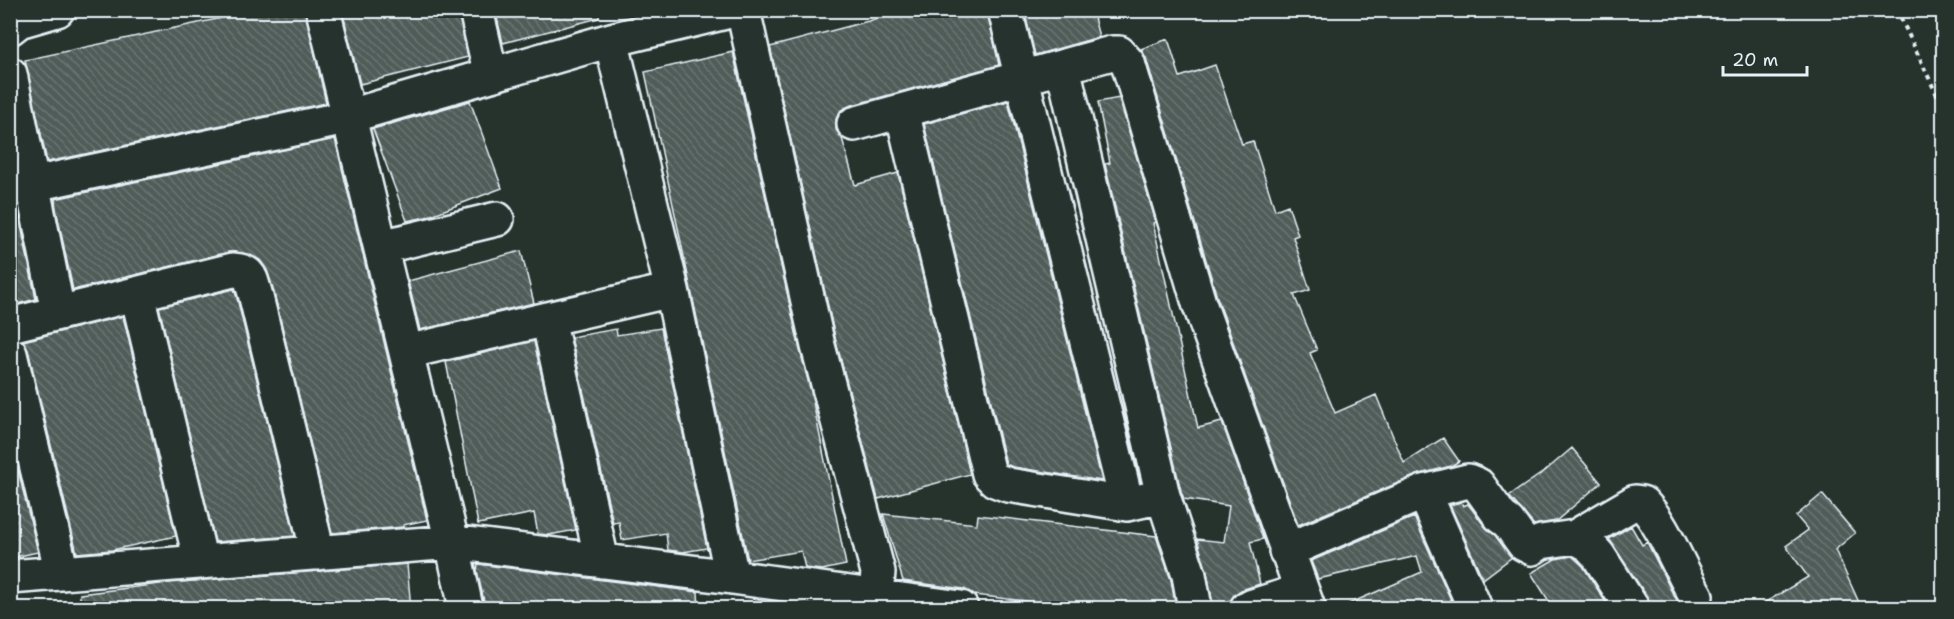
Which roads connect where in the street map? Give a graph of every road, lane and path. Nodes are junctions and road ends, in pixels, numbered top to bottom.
1 (57, 10) edge
2 (323, 10) edge
3 (476, 10) edge
4 (734, 10) edge
5 (743, 10) edge
6 (1005, 10) edge
7 (1897, 10) edge
8 (10, 28) edge
9 (611, 40) junction
10 (1063, 67) junction
11 (10, 74) edge
12 (490, 75) junction
13 (1023, 82) junction
14 (1944, 110) edge
15 (902, 111) junction
16 (1073, 112) junction
17 (349, 116) junction
18 (854, 124) dead end
19 (21, 187) edge
20 (497, 219) dead end
21 (381, 247) junction
22 (672, 290) junction
23 (137, 294) junction
24 (58, 312) junction
25 (548, 319) junction
26 (10, 325) edge
27 (406, 352) junction
28 (10, 354) edge
29 (1424, 492) junction
30 (1162, 496) junction
31 (1126, 504) junction
32 (1575, 537) junction
33 (452, 542) junction
34 (1286, 551) junction
35 (318, 553) junction
36 (602, 561) junction
37 (201, 562) junction
38 (62, 573) junction
39 (732, 577) junction
40 (10, 578) edge
41 (1696, 596) dead end
42 (1304, 600) edge
43 (876, 602) edge
44 (466, 609) edge
45 (961, 609) edge
46 (1195, 609) edge
47 (1247, 609) edge
48 (1475, 609) edge
49 (1632, 609) edge

1 - 8 street
2 - 17 street
3 - 12 street
4 - 9 street
5 - 43 street
6 - 13 street
7 - 14 path
9 - 12 street
9 - 22 street
10 - 13 street
10 - 16 street
10 - 34 street
11 - 19 street
12 - 17 street
13 - 15 street
13 - 16 street
13 - 31 street
15 - 18 street
15 - 31 street
16 - 30 street
17 - 19 street
17 - 21 street
19 - 24 street
20 - 21 street
21 - 27 street
22 - 25 street
22 - 39 street
23 - 24 street
23 - 35 street
23 - 37 street
24 - 26 street
25 - 27 street
25 - 36 street
27 - 33 street
28 - 38 street
29 - 32 street
29 - 34 street
29 - 48 street
30 - 31 street
30 - 46 street
32 - 41 street
32 - 49 street
33 - 35 street
33 - 36 street
33 - 44 street
34 - 42 street
35 - 37 street
36 - 39 street
37 - 38 street
38 - 40 street
39 - 43 street
42 - 47 street
43 - 45 street

